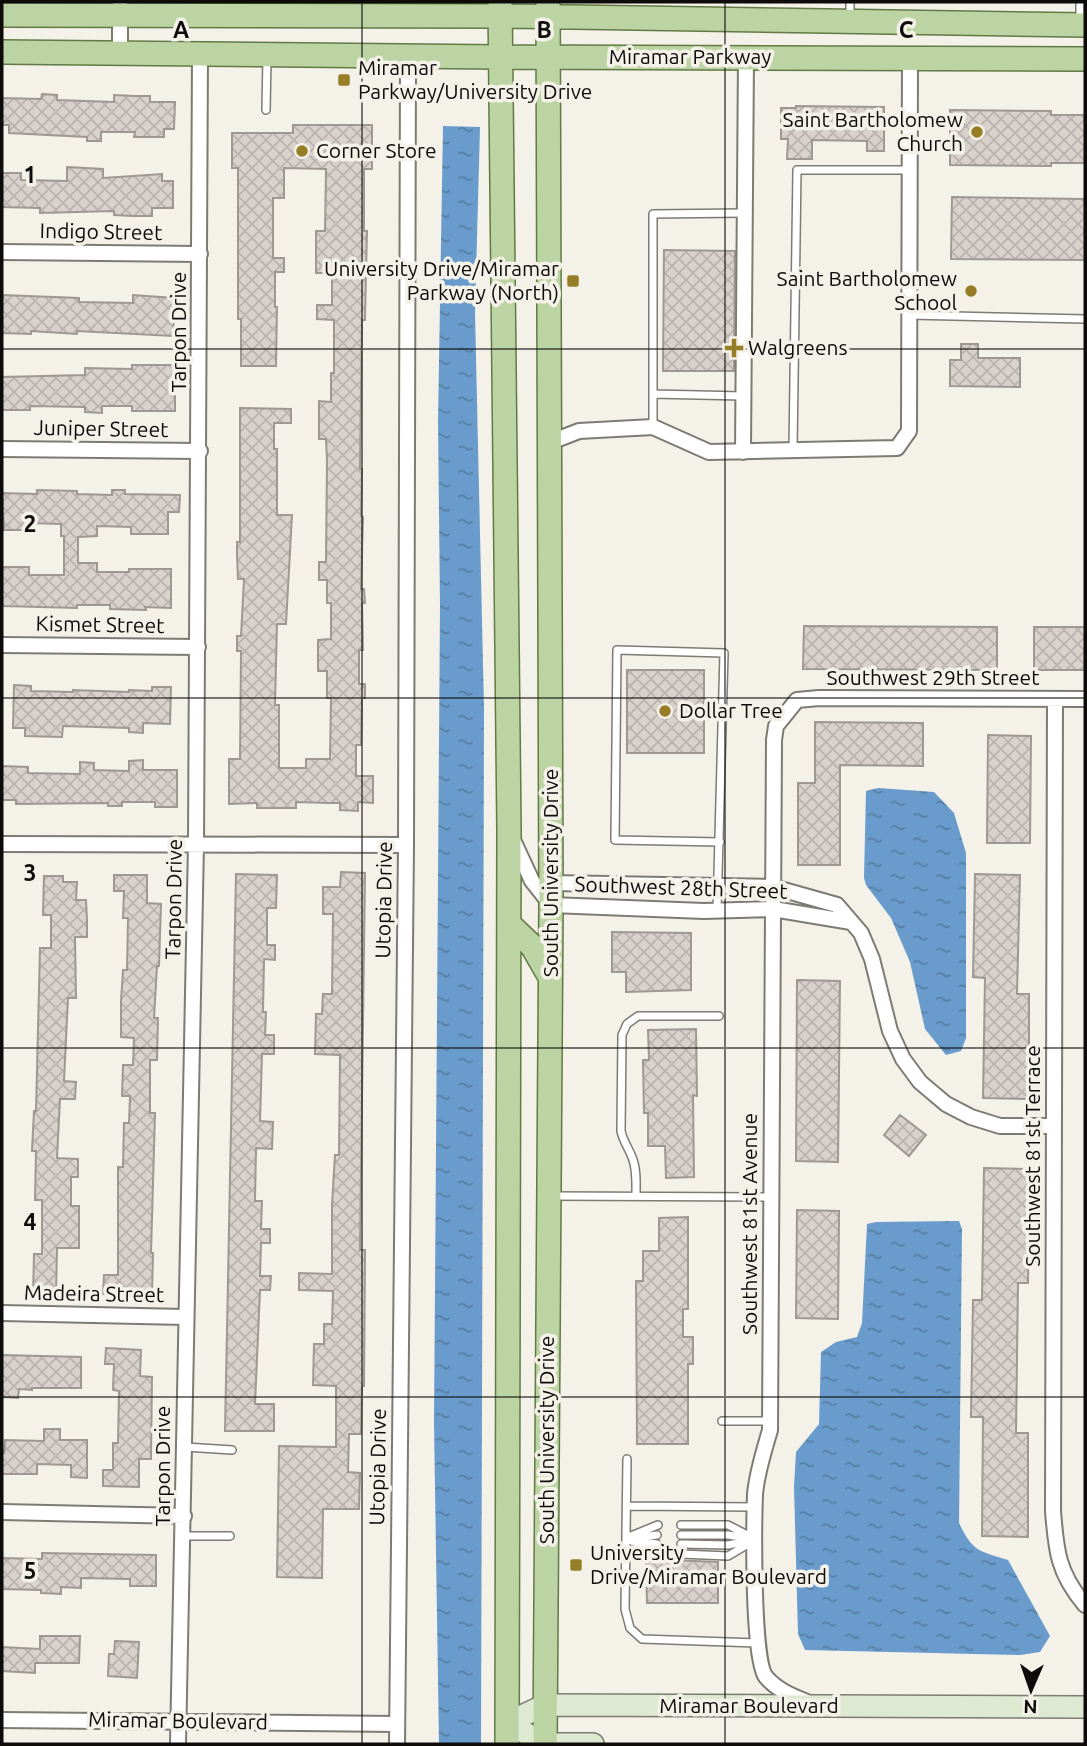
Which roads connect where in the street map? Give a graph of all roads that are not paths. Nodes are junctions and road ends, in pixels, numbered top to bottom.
1 (1080, 2) edge
2 (120, 9) edge
3 (500, 9) edge
4 (548, 9) edge
5 (850, 12) edge
6 (2, 15) edge
7 (945, 23) junction
8 (1083, 25) edge
9 (2, 52) edge
10 (120, 53) junction
11 (200, 54) junction
12 (267, 55) junction
13 (408, 56) junction
14 (500, 57) junction
15 (548, 57) junction
16 (746, 57) junction
17 (910, 58) junction
18 (1056, 59) junction
19 (1085, 59) edge
20 (266, 110) dead end
21 (909, 170) junction
22 (744, 214) junction
23 (2, 252) edge
24 (200, 254) junction
25 (909, 315) junction
26 (1085, 319) edge
27 (653, 394) junction
28 (744, 396) junction
29 (653, 428) junction
30 (548, 443) junction
31 (2, 449) edge
32 (793, 451) junction
33 (200, 452) junction
34 (743, 452) junction
35 (2, 645) edge
36 (198, 647) junction
37 (1085, 698) edge
38 (1055, 699) junction
39 (786, 712) joint
40 (509, 831) junction
41 (720, 842) junction
42 (2, 844) edge
43 (196, 844) junction
44 (406, 845) junction
45 (718, 886) junction
46 (773, 887) junction
47 (551, 894) junction
48 (773, 909) junction
49 (717, 911) junction
50 (851, 922) junction
51 (509, 924) junction
52 (550, 977) junction
53 (719, 1016) dead end
54 (1054, 1126) junction
55 (549, 1196) junction
56 (636, 1196) junction
57 (771, 1197) junction
58 (2, 1313) edge
59 (185, 1317) junction
60 (722, 1421) dead end
61 (770, 1421) junction
62 (185, 1447) junction
63 (232, 1450) dead end
64 (627, 1459) dead end
65 (627, 1506) junction
66 (755, 1507) junction
67 (2, 1512) edge
68 (184, 1516) junction
69 (658, 1525) dead end
70 (681, 1525) dead end
71 (657, 1535) dead end
72 (681, 1535) dead end
73 (184, 1536) junction
74 (230, 1536) dead end
75 (626, 1538) junction
76 (756, 1539) junction
77 (657, 1544) dead end
78 (681, 1544) dead end
79 (658, 1554) dead end
80 (681, 1555) dead end
81 (1085, 1605) edge
82 (757, 1643) junction
83 (545, 1705) junction
84 (817, 1706) junction
85 (1085, 1707) edge
86 (2, 1720) edge
87 (179, 1720) junction
88 (397, 1724) junction
89 (507, 1734) edge
90 (178, 1744) edge
91 (397, 1744) edge
92 (545, 1744) edge
93 (593, 1744) edge

1 - 8 lane
2 - 3 main road, Miramar Parkway
2 - 6 main road, Miramar Parkway
2 - 10 street
3 - 4 main road, Miramar Parkway
3 - 14 main road, South University Drive
4 - 5 main road, Miramar Parkway
4 - 15 main road, South University Drive
5 - 7 main road, Miramar Parkway
7 - 8 main road, Miramar Parkway
7 - 17 main road
8 - 18 main road
9 - 10 main road, Miramar Parkway
10 - 11 main road, Miramar Parkway
11 - 12 main road, Miramar Parkway
11 - 24 street, Tarpon Drive
12 - 13 main road, Miramar Parkway
12 - 20 lane
13 - 14 main road, Miramar Parkway
13 - 44 street, Utopia Drive
14 - 15 main road, Miramar Parkway
14 - 40 main road, South University Drive
15 - 16 main road, Miramar Parkway
15 - 30 main road, South University Drive
16 - 17 main road, Miramar Parkway
16 - 22 street
17 - 18 main road, Miramar Parkway
17 - 21 street
18 - 19 main road, Miramar Parkway
21 - 25 street
21 - 32 lane
22 - 27 lane
22 - 28 street
23 - 24 street, Indigo Street
24 - 33 street, Tarpon Drive
25 - 26 lane
25 - 32 street
27 - 28 lane
27 - 29 lane
28 - 34 street
29 - 30 street
29 - 34 street
30 - 47 main road, South University Drive
31 - 33 street, Juniper Street
32 - 34 street
33 - 36 street, Tarpon Drive
35 - 36 street, Kismet Street
36 - 43 street, Tarpon Drive
37 - 38 street, Southwest 29th Street
38 - 39 street, Southwest 29th Street
38 - 54 street, Southwest 81st Terrace
39 - 46 street, Southwest 81st Avenue
40 - 47 street
40 - 51 main road, South University Drive
41 - 41 lane
41 - 45 lane
42 - 43 street
43 - 44 street
43 - 59 street, Tarpon Drive
44 - 88 street, Utopia Drive
45 - 46 street, Southwest 28th Street
45 - 47 street, Southwest 28th Street
45 - 49 lane
46 - 48 street, Southwest 81st Avenue
46 - 50 street, Southwest 28th Street
47 - 49 street, Southwest 28th Street
47 - 52 main road, South University Drive
48 - 49 street, Southwest 28th Street
48 - 50 street, Southwest 28th Street
48 - 57 street, Southwest 81st Avenue
50 - 54 street, Southwest 28th Street
51 - 52 main road
51 - 89 main road, South University Drive
52 - 55 main road, South University Drive
53 - 56 lane
54 - 81 street, Southwest 81st Terrace
55 - 56 lane
55 - 83 main road, South University Drive
56 - 57 lane
57 - 61 street, Southwest 81st Avenue
58 - 59 street, Madeira Street
59 - 62 street, Tarpon Drive
60 - 61 lane
61 - 66 street, Southwest 81st Avenue
62 - 63 lane
62 - 68 street, Tarpon Drive
64 - 65 lane
65 - 66 lane
65 - 75 lane
66 - 76 street, Southwest 81st Avenue
67 - 68 street
68 - 73 street, Tarpon Drive
69 - 75 lane
70 - 76 lane
71 - 75 lane
72 - 76 lane
73 - 74 lane
73 - 87 street, Tarpon Drive
75 - 77 lane
75 - 79 lane
75 - 82 lane
76 - 78 lane
76 - 80 lane
76 - 82 street, Southwest 81st Avenue
82 - 84 street, Southwest 81st Avenue
83 - 84 street, Miramar Boulevard
83 - 89 street, Miramar Boulevard
83 - 92 main road, South University Drive
84 - 85 street, Miramar Boulevard
86 - 87 street, Miramar Boulevard
87 - 88 street, Miramar Boulevard
87 - 90 street, Tarpon Drive
88 - 91 street, Utopia Drive
89 - 92 street
92 - 93 street

